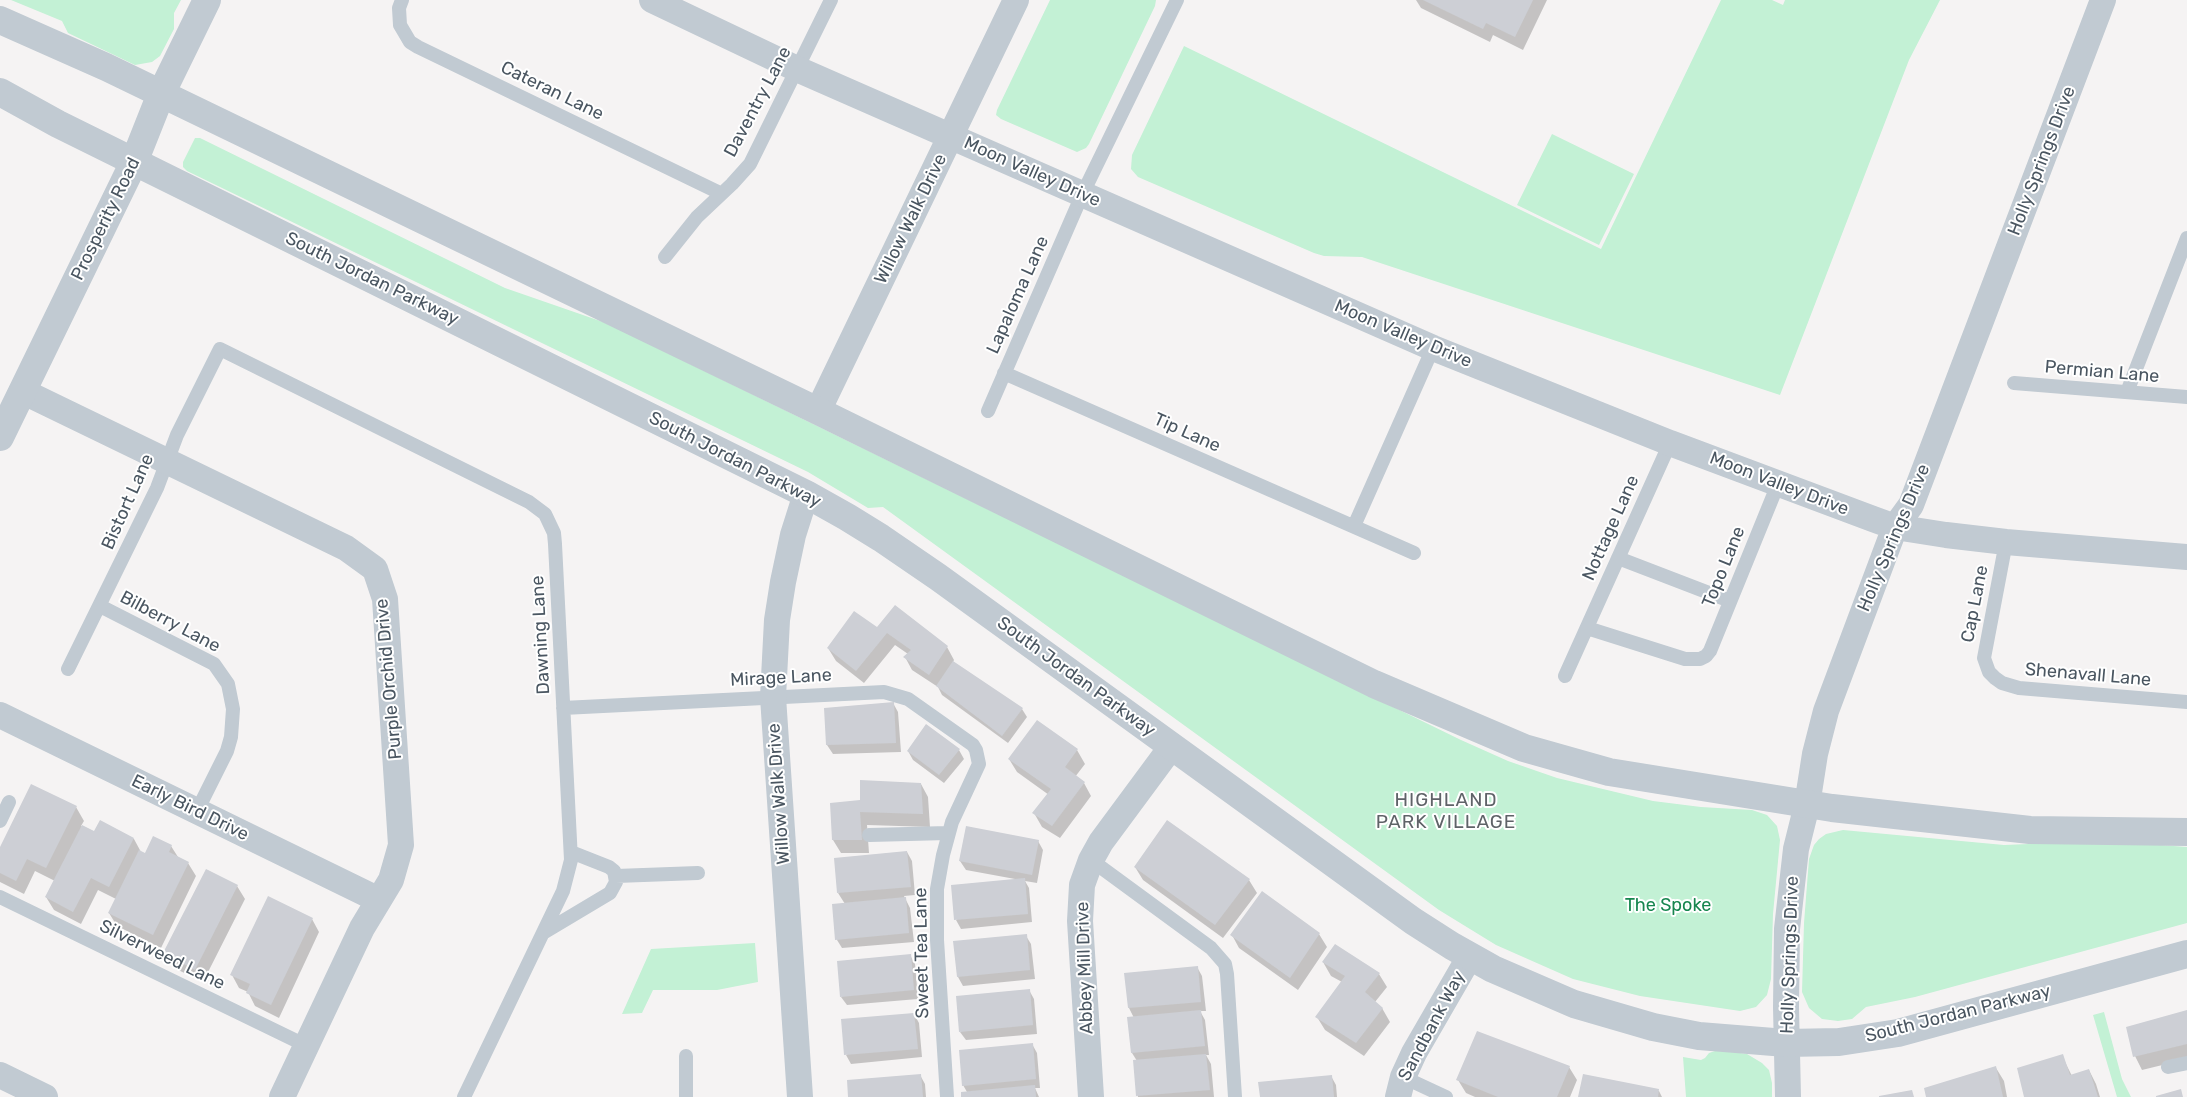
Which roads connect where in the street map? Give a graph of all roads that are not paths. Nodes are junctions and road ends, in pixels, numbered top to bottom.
1 (207, 0) edge
2 (402, 0) edge
3 (652, 0) edge
4 (831, 0) edge
5 (1016, 0) edge
6 (1177, 0) edge
7 (2103, 0) edge
8 (0, 20) edge
9 (797, 70) junction
10 (0, 92) edge
11 (161, 94) junction
12 (950, 137) junction
13 (134, 162) junction
14 (720, 193) junction
15 (1082, 195) junction
16 (2187, 238) edge
17 (665, 257) dead end
18 (1432, 348) junction
19 (220, 349) joint
20 (1004, 373) junction
21 (2014, 383) dead end
22 (22, 391) junction
23 (2127, 392) junction
24 (2187, 397) edge
25 (818, 410) junction
26 (988, 411) dead end
27 (0, 437) edge
28 (1670, 443) junction
29 (167, 462) junction
30 (1778, 484) junction
31 (806, 494) junction
32 (1354, 526) junction
33 (1896, 527) junction
34 (2006, 542) junction
35 (1414, 553) dead end
36 (2187, 557) edge
37 (1618, 558) junction
38 (1730, 601) junction
39 (100, 606) junction
40 (1587, 628) junction
41 (68, 669) dead end
42 (1989, 672) joint
43 (1566, 676) dead end
44 (773, 697) junction
45 (2187, 702) edge
46 (563, 708) junction
47 (0, 715) edge
48 (1172, 746) junction
49 (978, 756) joint
50 (9, 802) dead end
51 (1807, 804) junction
52 (197, 811) junction
53 (0, 821) edge
54 (2187, 832) edge
55 (948, 833) junction
56 (869, 835) dead end
57 (571, 852) junction
58 (1091, 860) junction
59 (698, 873) dead end
60 (616, 876) junction
61 (0, 897) edge
62 (379, 900) junction
63 (543, 933) junction
64 (2187, 954) edge
65 (1470, 956) junction
66 (1786, 1043) junction
67 (307, 1046) junction
68 (686, 1056) dead end
69 (2187, 1063) edge
70 (2168, 1067) dead end
71 (0, 1075) edge
72 (1401, 1087) edge
73 (45, 1097) edge
74 (282, 1097) edge
75 (464, 1097) edge
76 (686, 1097) edge
77 (800, 1097) edge
78 (947, 1097) edge
79 (1091, 1097) edge
80 (1235, 1097) edge
81 (1446, 1097) edge
82 (1788, 1097) edge

1 - 11 street, Prosperity Road
2 - 14 lane, Cateran Lane
3 - 9 street, Moon Valley Drive
4 - 9 lane, Daventry Lane
5 - 12 street, Willow Walk Drive
6 - 15 lane, Lapaloma Lane
7 - 33 street, Holly Springs Drive
8 - 11 street
9 - 12 street, Moon Valley Drive
9 - 14 lane, Daventry Lane
10 - 13 street, South Jordan Parkway
11 - 13 street, Prosperity Road
11 - 25 street
12 - 15 street, Moon Valley Drive
12 - 25 street, Willow Walk Drive
13 - 22 street, Prosperity Road
13 - 31 street, South Jordan Parkway
14 - 17 lane, Daventry Lane
15 - 18 street, Moon Valley Drive
15 - 20 lane, Lapaloma Lane
16 - 23 lane
18 - 28 street, Moon Valley Drive
18 - 32 lane
19 - 29 lane, Bistort Lane
19 - 46 lane, Dawning Lane
20 - 26 lane, Lapaloma Lane
20 - 32 lane, Tip Lane
21 - 23 lane, Permian Lane
22 - 27 street, Prosperity Road
22 - 29 street, Purple Orchid Drive
23 - 24 lane, Permian Lane
25 - 51 street
28 - 30 street, Moon Valley Drive
28 - 37 lane, Nottage Lane
29 - 39 lane, Bistort Lane
29 - 62 street, Purple Orchid Drive
30 - 33 street, Moon Valley Drive
30 - 38 lane, Topo Lane
31 - 44 street, Willow Walk Drive
31 - 48 street, South Jordan Parkway
32 - 35 lane, Tip Lane
33 - 34 street, Moon Valley Drive
33 - 51 street, Holly Springs Drive
34 - 36 street, Moon Valley Drive
34 - 42 lane, Cap Lane
37 - 38 lane
37 - 40 lane, Nottage Lane
38 - 40 lane, Topo Lane
39 - 41 lane, Bistort Lane
39 - 52 lane, Bilberry Lane
40 - 43 lane, Nottage Lane
42 - 45 lane, Shenavall Lane
44 - 46 lane, Mirage Lane
44 - 49 lane, Mirage Lane
44 - 77 street, Willow Walk Drive
46 - 57 lane, Dawning Lane
47 - 52 street, Early Bird Drive
48 - 58 street, Abbey Mill Drive
48 - 65 street, South Jordan Parkway
49 - 55 lane, Sweet Tea Lane
50 - 53 lane
51 - 54 street
51 - 66 street, Holly Springs Drive
52 - 62 street, Early Bird Drive
55 - 56 lane
55 - 78 lane, Sweet Tea Lane
57 - 60 lane
57 - 63 lane, Dawning Lane
58 - 79 street, Abbey Mill Drive
58 - 80 lane
59 - 60 lane
60 - 63 lane
61 - 67 lane, Silverweed Lane
62 - 67 street, Purple Orchid Drive
63 - 75 lane, Dawning Lane
64 - 66 street, South Jordan Parkway
65 - 66 street, South Jordan Parkway
65 - 72 street, Sandbank Way
66 - 82 street, Holly Springs Drive
67 - 74 street, Purple Orchid Drive
68 - 76 lane
69 - 70 lane
71 - 73 street
72 - 81 lane

